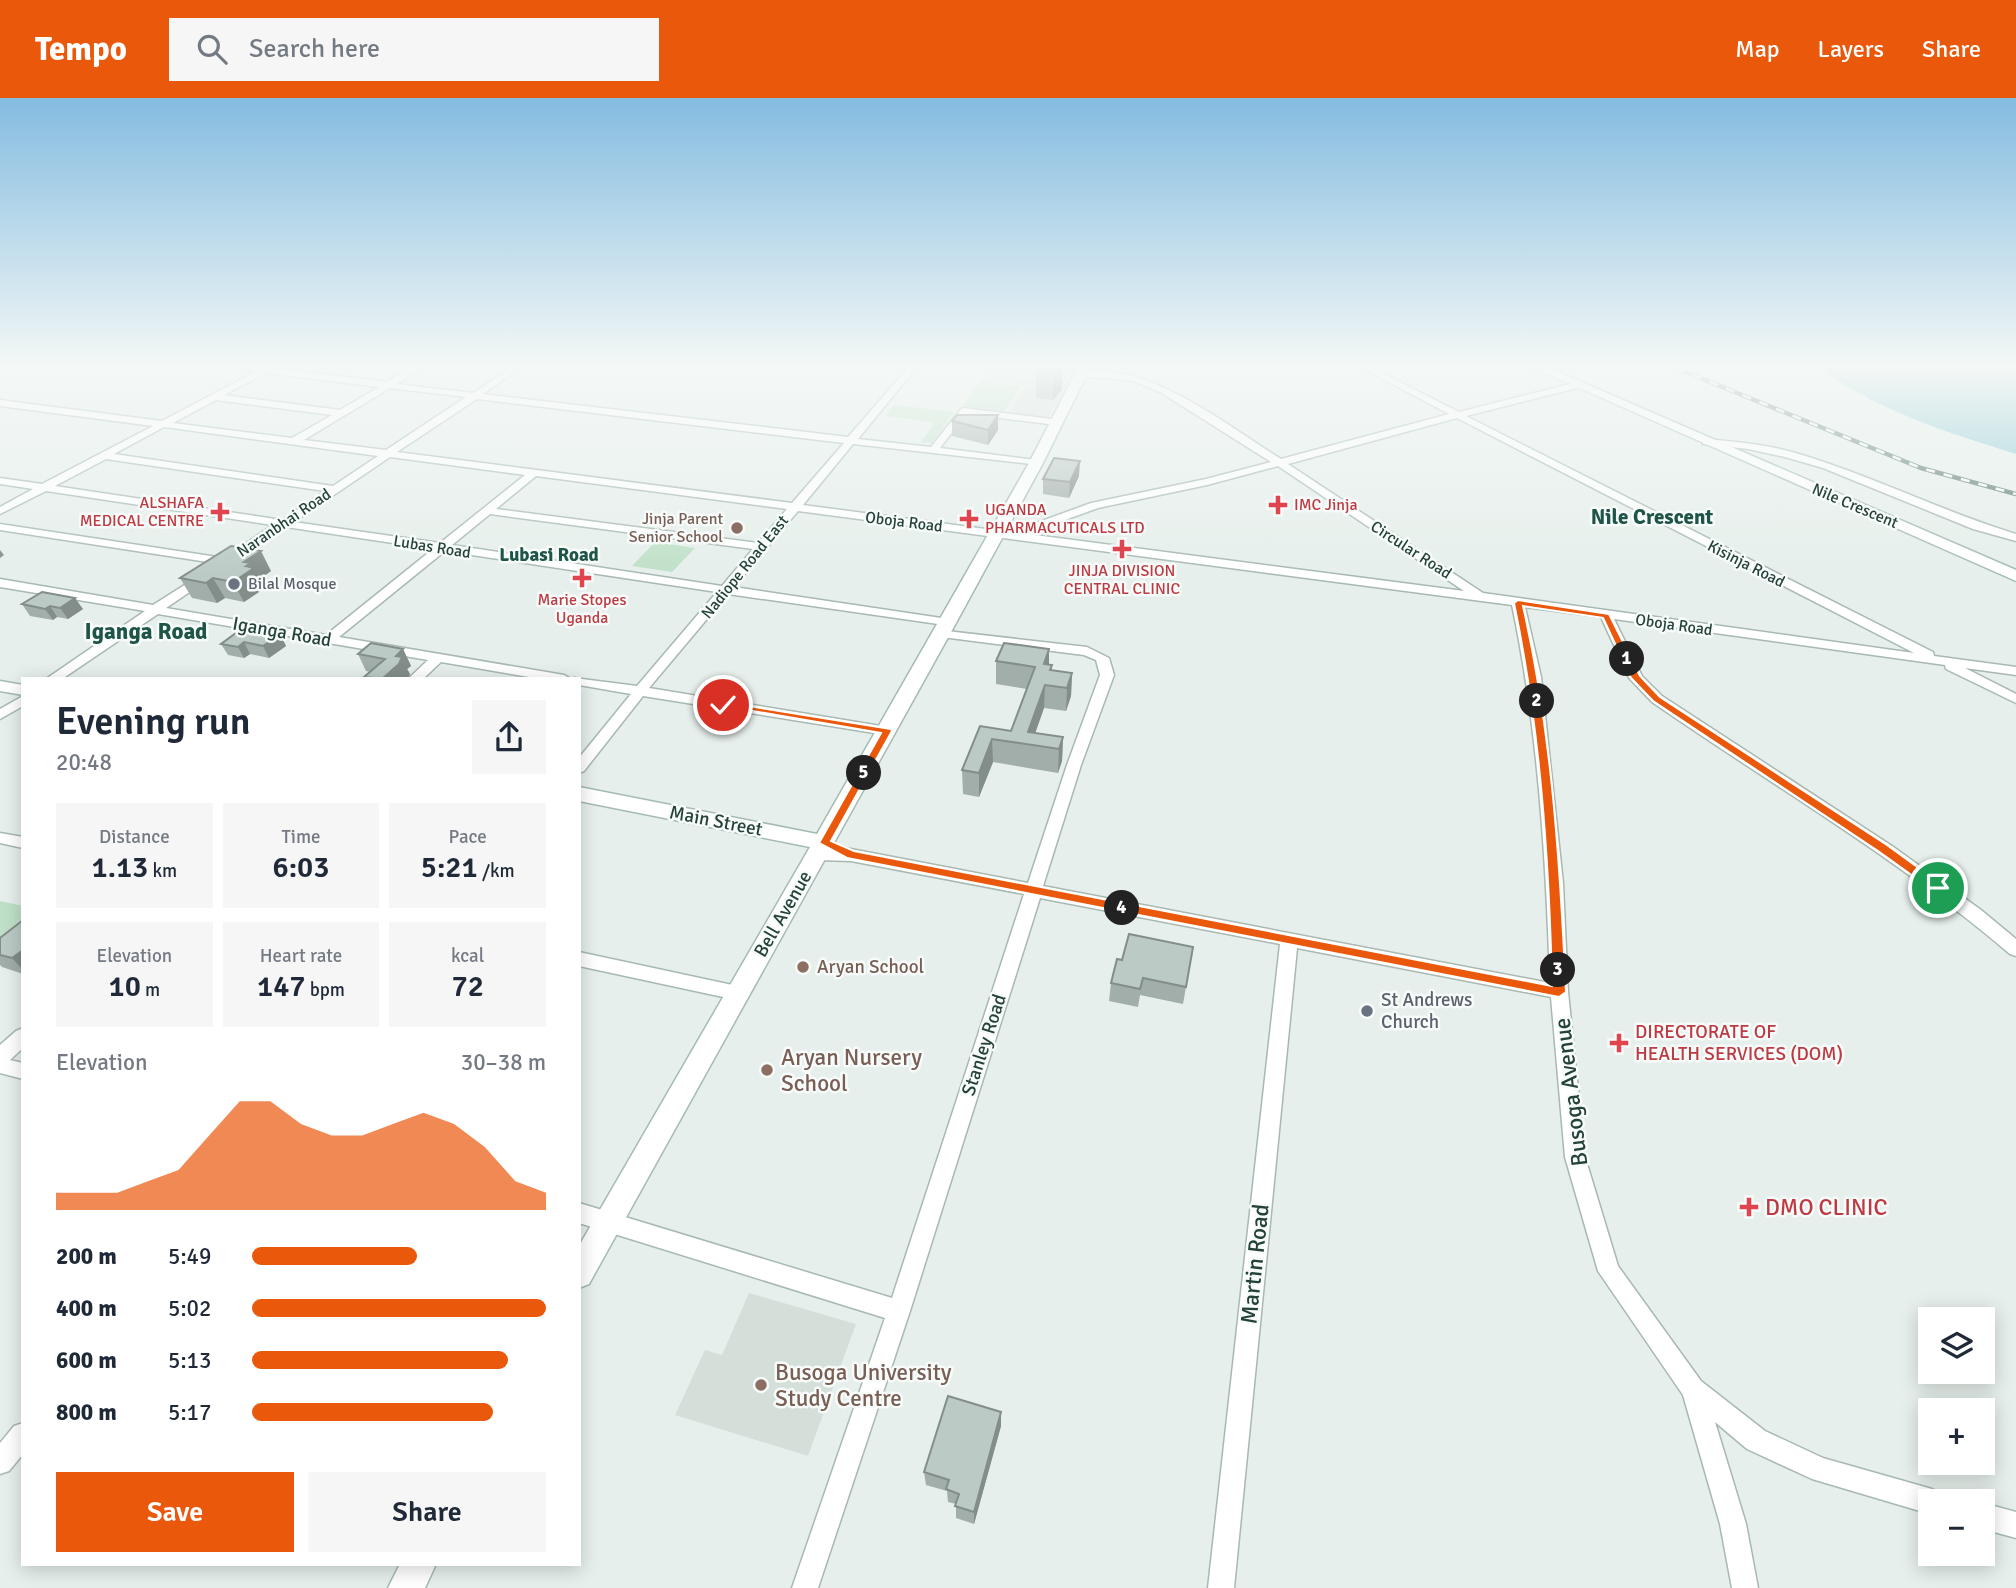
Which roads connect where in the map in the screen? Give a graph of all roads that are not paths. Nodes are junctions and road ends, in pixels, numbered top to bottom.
1 (140, 438) edge
2 (266, 438) edge
3 (301, 438) edge
4 (412, 438) edge
5 (830, 438) edge
6 (853, 438) edge
7 (944, 438) edge
8 (1049, 438) edge
9 (1237, 438) edge
10 (1368, 438) edge
11 (1501, 438) edge
12 (1697, 438) edge
13 (851, 440) junction
14 (295, 441) junction
15 (1707, 442) junction
16 (934, 450) junction
17 (389, 453) junction
18 (106, 456) junction
19 (1278, 462) junction
20 (1035, 463) junction
21 (534, 473) junction
22 (0, 481) edge
23 (44, 488) junction
24 (335, 489) junction
25 (793, 508) junction
26 (0, 511) edge
27 (488, 511) junction
28 (282, 524) junction
29 (0, 527) edge
30 (995, 534) junction
31 (1028, 538) junction
32 (2016, 538) edge
33 (761, 547) junction
34 (442, 548) junction
35 (227, 562) junction
36 (2016, 576) edge
37 (0, 583) edge
38 (726, 591) junction
39 (1482, 597) junction
40 (1518, 603) junction
41 (155, 610) junction
42 (1606, 615) junction
43 (945, 628) junction
44 (329, 639) junction
45 (437, 659) junction
46 (1940, 661) junction
47 (2016, 671) edge
48 (56, 677) edge
49 (417, 677) edge
50 (551, 677) edge
51 (581, 681) edge
52 (0, 686) edge
53 (21, 690) edge
54 (640, 691) junction
55 (0, 694) edge
56 (21, 699) edge
57 (2016, 699) edge
58 (21, 700) edge
59 (0, 715) edge
60 (887, 731) junction
61 (581, 765) edge
62 (581, 794) edge
63 (581, 806) edge
64 (0, 838) edge
65 (21, 843) edge
66 (822, 848) junction
67 (1033, 891) junction
68 (1289, 940) junction
69 (2016, 949) edge
70 (581, 959) edge
71 (1559, 992) junction
72 (737, 993) junction
73 (21, 1038) edge
74 (0, 1057) edge
75 (0, 1065) edge
76 (21, 1070) edge
77 (581, 1214) edge
78 (609, 1221) junction
79 (581, 1270) edge
80 (899, 1311) junction
81 (1693, 1389) junction
82 (21, 1437) edge
83 (0, 1462) edge
84 (1918, 1498) edge
85 (1995, 1519) edge
86 (2016, 1525) edge
87 (418, 1566) edge
88 (406, 1588) edge
89 (805, 1588) edge
90 (1221, 1588) edge
91 (1745, 1588) edge

1 - 18 street
2 - 14 street, Oboja Road
3 - 14 street
4 - 17 street, Naranbhai Road
5 - 13 street
6 - 13 street, Nadiope Road East
7 - 16 street
8 - 20 street, Bell Avenue
9 - 19 street, Circular Road
10 - 19 street
11 - 46 street, Kisinja Road
12 - 15 street, Nile Crescent
13 - 16 street
13 - 25 street, Nadiope Road East
14 - 17 street, Oboja Road
15 - 32 street
15 - 36 street, Nile Crescent
16 - 20 street
17 - 21 street, Oboja Road
17 - 24 street, Naranbhai Road
18 - 23 street
18 - 24 street
19 - 31 street
19 - 39 street, Circular Road
20 - 30 street, Bell Avenue
21 - 25 street, Oboja Road
21 - 27 street
22 - 23 street, Lubas Road
23 - 26 street
23 - 28 street, Lubas Road
24 - 28 street, Naranbhai Road
25 - 30 street, Oboja Road
25 - 33 street, Nadiope Road East
27 - 33 street
27 - 34 street
28 - 34 street, Lubas Road
28 - 35 street, Naranbhai Road
29 - 35 street
30 - 31 street, Oboja Road
30 - 43 street, Bell Avenue
31 - 39 street, Oboja Road
33 - 38 street, Nadiope Road East
34 - 38 street, Lubas Road
34 - 44 street
35 - 41 street, Naranbhai Road
37 - 41 street, Iganga Road
38 - 43 street, Lubas Road
38 - 54 street, Nadiope Road East
39 - 40 street, Oboja Road
40 - 42 street, Oboja Road
40 - 71 street, Busoga Avenue
41 - 44 street, Iganga Road
41 - 48 street, Naranbhai Road
42 - 46 street, Oboja Road
42 - 69 street
43 - 60 street, Bell Avenue
43 - 67 street, Stanley Road
44 - 45 street, Iganga Road
45 - 49 street
45 - 50 street, Iganga Road
46 - 47 street, Oboja Road
46 - 57 street, Kisinja Road
51 - 54 street
52 - 53 street
54 - 60 street
54 - 61 street, Nadiope Road East
55 - 56 street
58 - 59 street
60 - 66 street, Bell Avenue
62 - 66 street, Main Street
63 - 66 street, Main Street
64 - 65 street
66 - 67 street, Main Street
66 - 72 street, Bell Avenue
67 - 68 street, Main Street
67 - 80 street, Stanley Road
68 - 71 street, Main Street
68 - 90 street, Martin Road
70 - 72 street
71 - 81 street, Busoga Avenue
72 - 78 street, Bell Avenue
73 - 74 street
75 - 76 street
77 - 78 street
78 - 79 street, Bell Avenue
78 - 80 street
80 - 89 street, Stanley Road
81 - 84 street
81 - 91 street, Busoga Avenue
82 - 83 street
85 - 86 street
87 - 88 street

